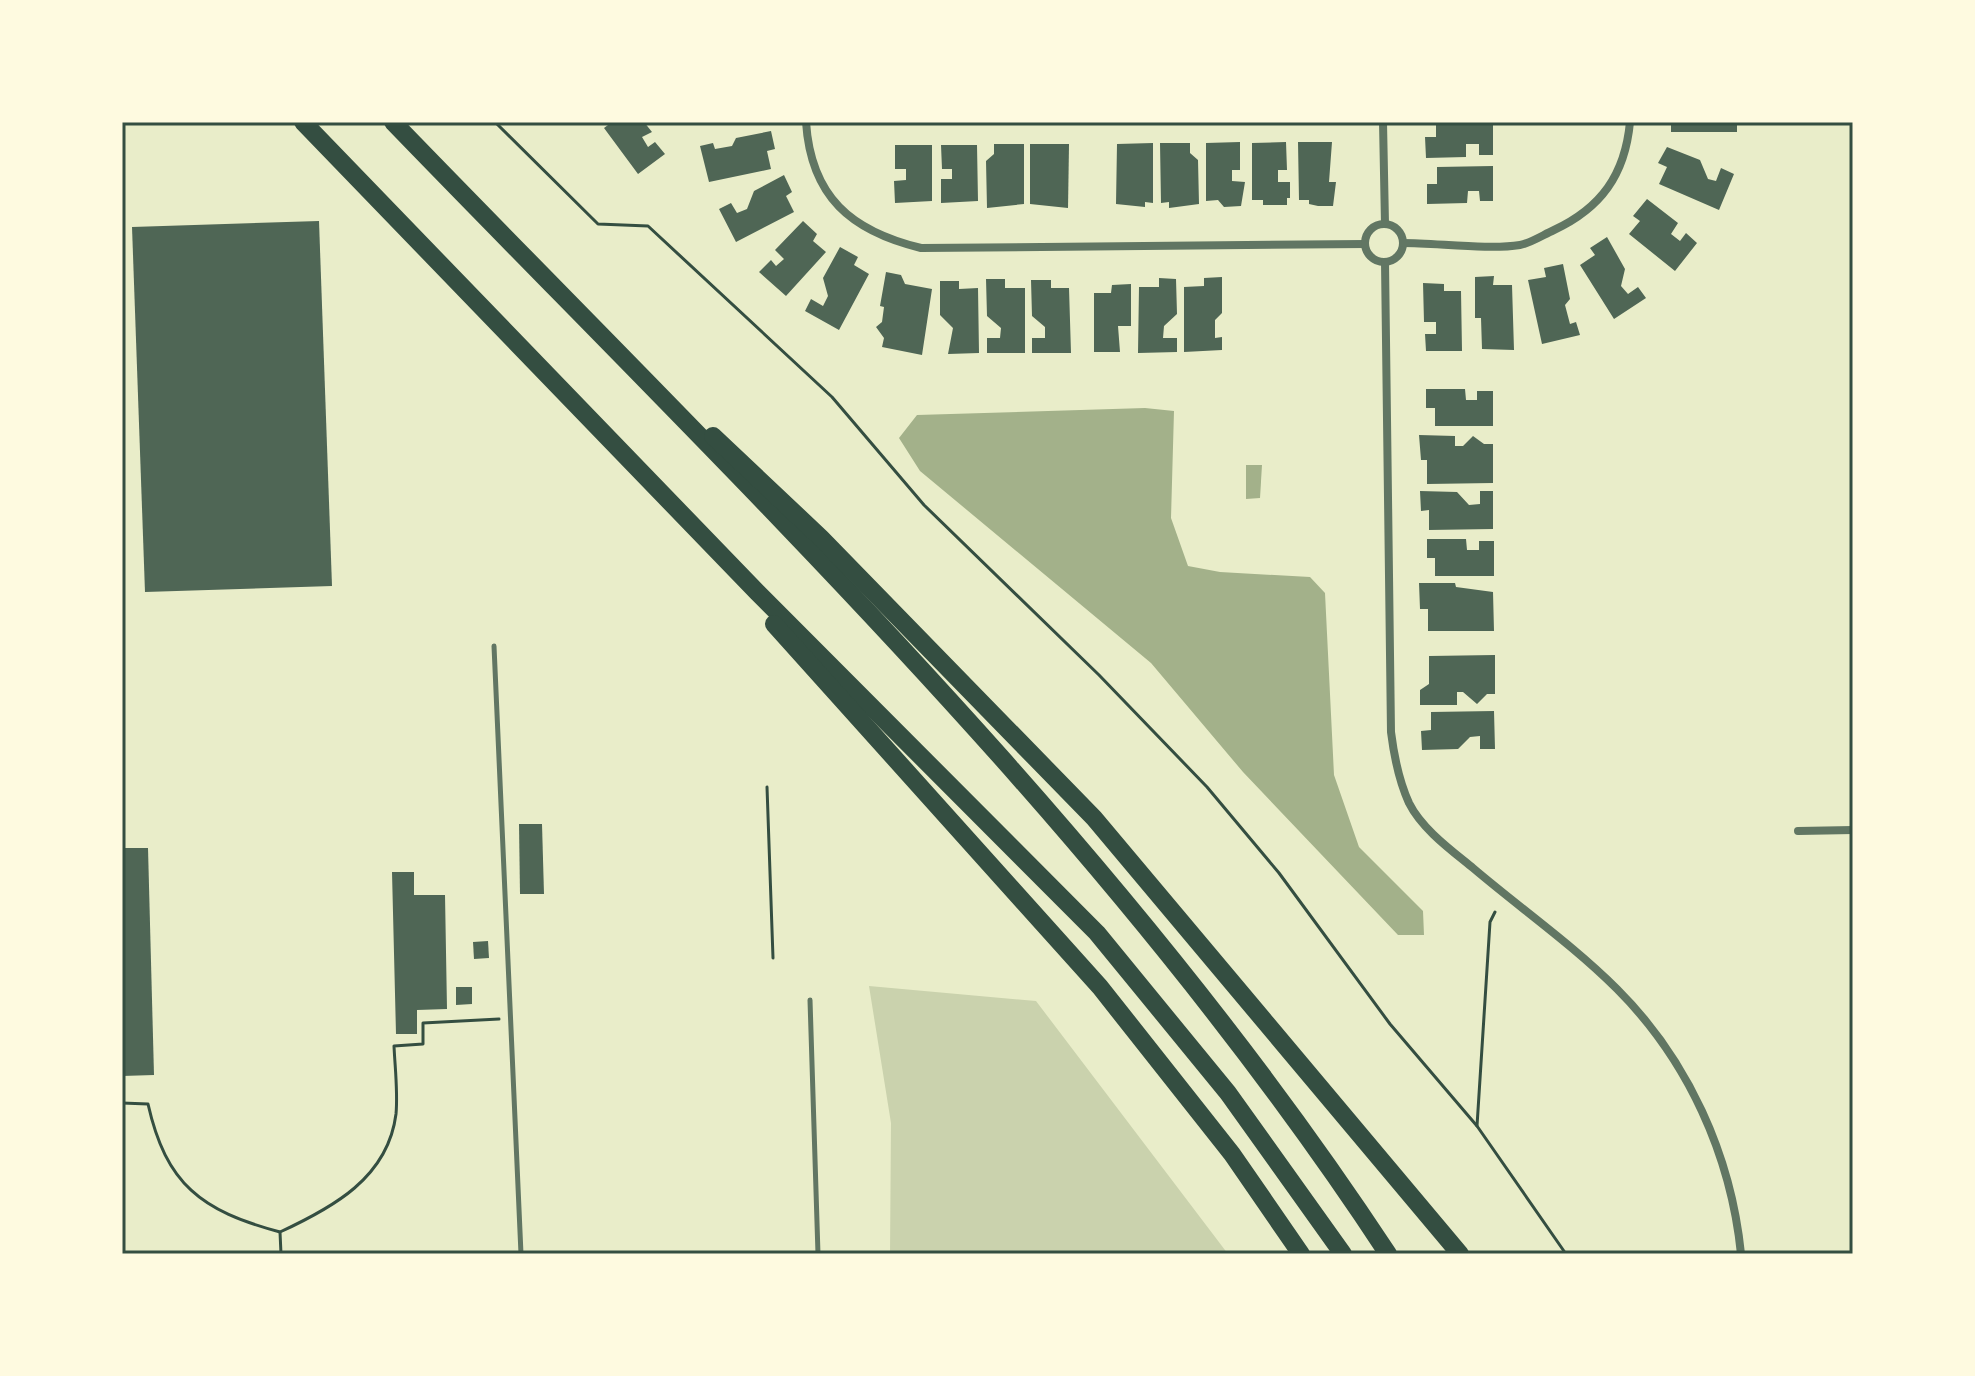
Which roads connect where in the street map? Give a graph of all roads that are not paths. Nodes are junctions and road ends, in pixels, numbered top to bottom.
1 (303, 122) edge
2 (393, 122) edge
3 (806, 122) edge
4 (1383, 122) edge
5 (1630, 122) edge
6 (1385, 224) junction
7 (507, 240) junction
8 (1403, 243) junction
9 (1365, 244) junction
10 (1385, 262) junction
11 (685, 518) junction
12 (494, 646) dead end
13 (1853, 830) edge
14 (1798, 831) dead end
15 (810, 1000) dead end
16 (521, 1254) edge
17 (818, 1254) edge
18 (1301, 1254) edge
19 (1343, 1254) edge
20 (1388, 1254) edge
21 (1460, 1254) edge
22 (1741, 1254) edge

1 - 11 highway
2 - 7 highway
3 - 9 street
4 - 6 street
5 - 8 street
6 - 8 street
6 - 9 street
7 - 20 highway
7 - 21 highway
8 - 10 street
9 - 10 street
10 - 22 street
11 - 18 highway
11 - 19 highway
12 - 16 lane
13 - 14 street
15 - 17 lane

